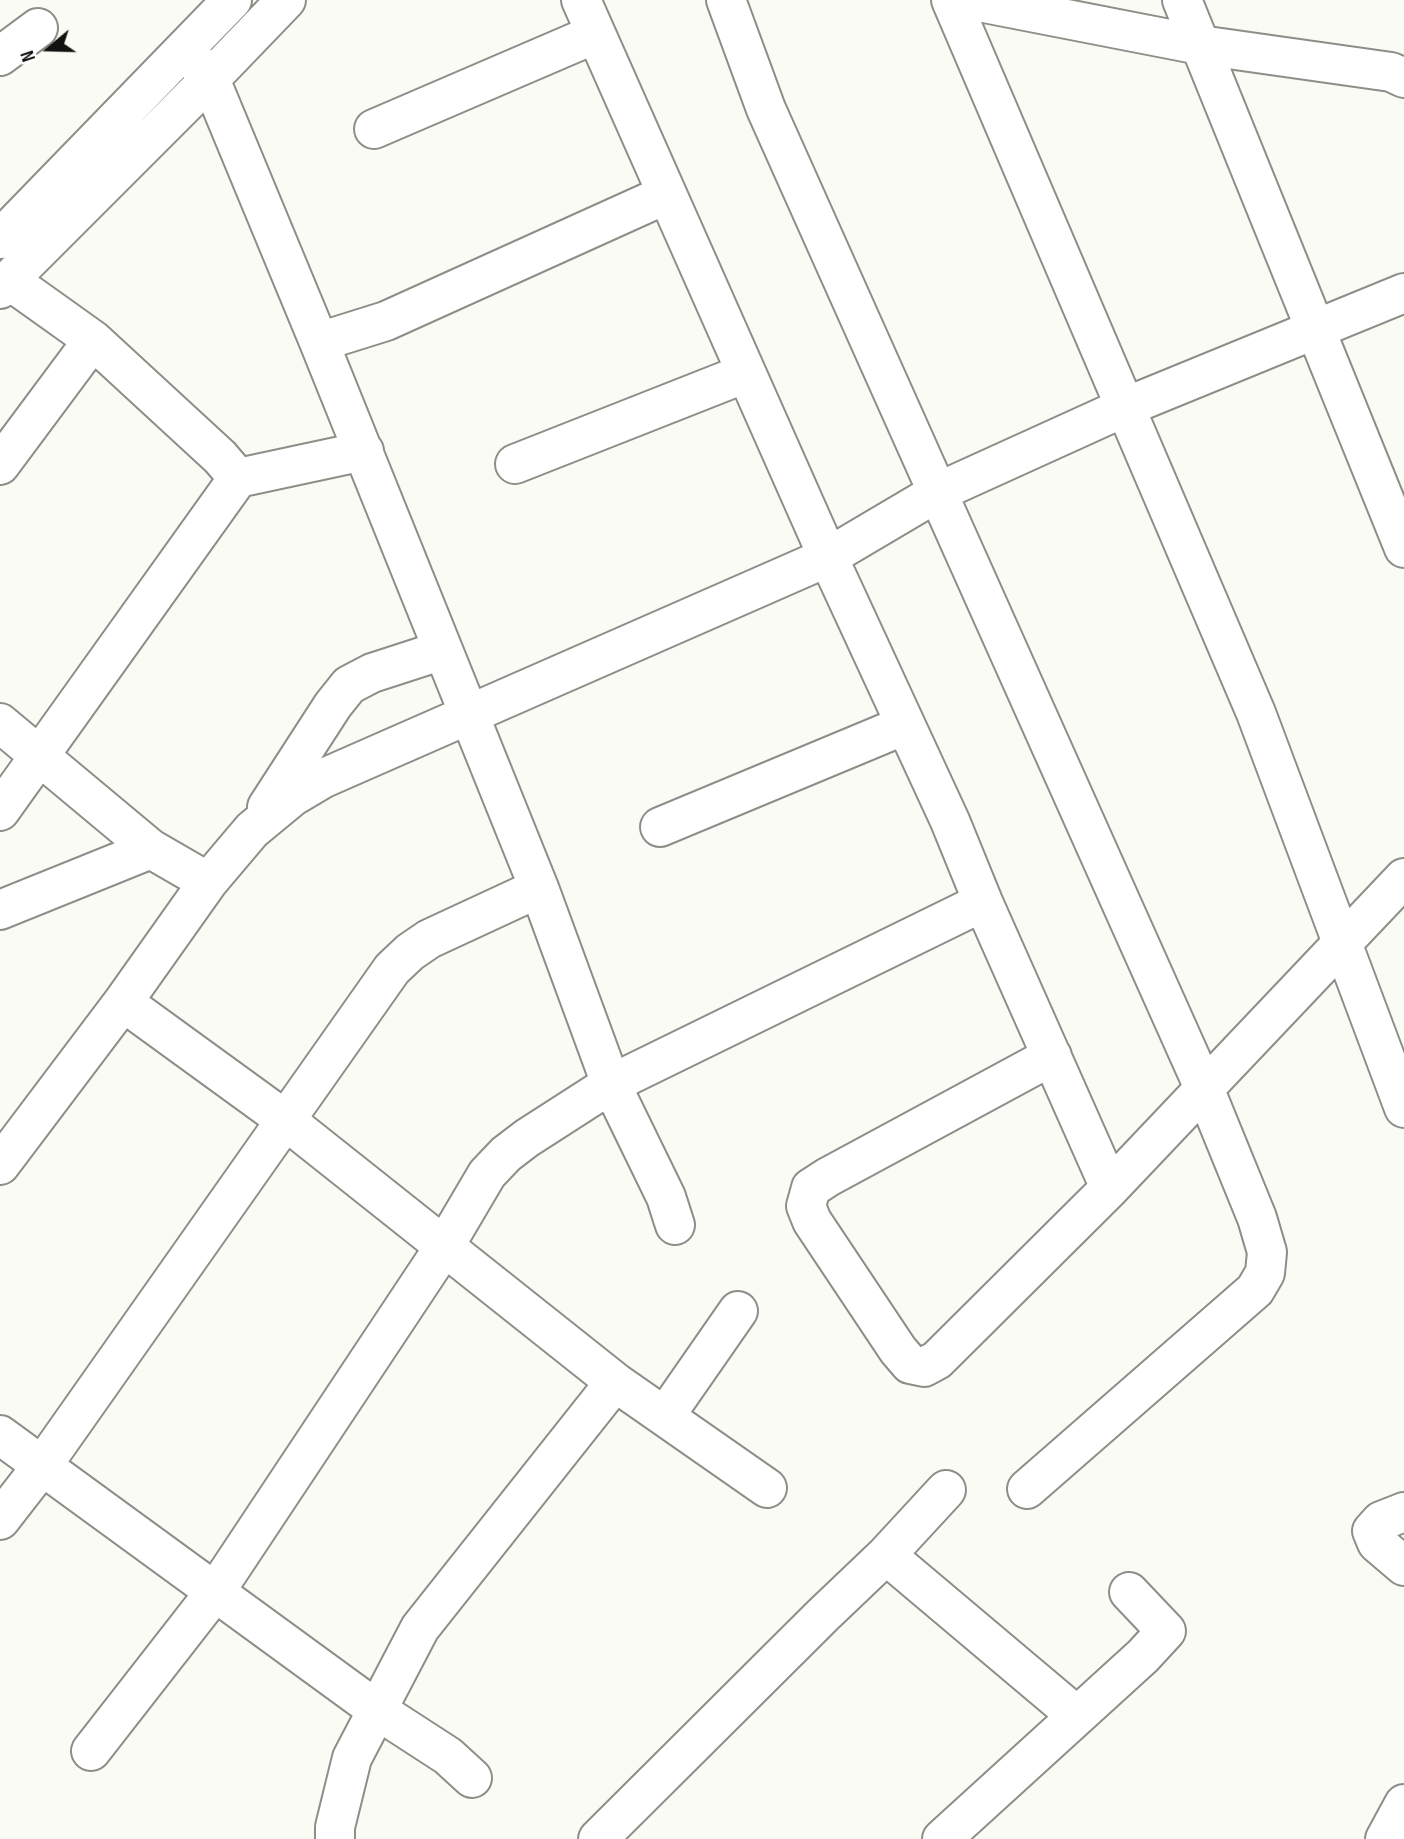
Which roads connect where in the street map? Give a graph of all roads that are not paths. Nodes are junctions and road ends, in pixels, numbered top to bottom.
1 (232, 0) edge
2 (286, 0) edge
3 (581, 0) edge
4 (726, 0) edge
5 (951, 0) edge
6 (968, 0) edge
7 (1182, 0) edge
8 (38, 28) dead end
9 (595, 34) junction
10 (1200, 46) junction
11 (186, 50) junction
12 (0, 55) edge
13 (1400, 72) edge
14 (211, 79) junction
15 (374, 129) dead end
16 (667, 194) junction
17 (0, 239) edge
18 (5, 285) edge
19 (1404, 293) edge
20 (1315, 330) junction
21 (93, 340) junction
22 (319, 341) junction
23 (746, 373) junction
24 (1124, 408) junction
25 (364, 451) junction
26 (515, 464) dead end
27 (0, 465) edge
28 (238, 478) junction
29 (938, 492) junction
30 (1404, 548) edge
31 (828, 557) junction
32 (443, 650) junction
33 (468, 714) junction
34 (0, 723) edge
35 (905, 725) junction
36 (39, 756) junction
37 (0, 811) edge
38 (660, 827) dead end
39 (252, 830) junction
40 (151, 849) junction
41 (1404, 878) edge
42 (208, 882) junction
43 (538, 888) junction
44 (983, 902) junction
45 (0, 909) edge
46 (1341, 942) junction
47 (123, 1002) junction
48 (1052, 1056) junction
49 (611, 1084) junction
50 (1204, 1088) junction
51 (1404, 1108) edge
52 (284, 1119) junction
53 (0, 1165) edge
54 (1110, 1188) junction
55 (675, 1225) dead end
56 (444, 1247) junction
57 (738, 1311) dead end
58 (615, 1382) junction
59 (665, 1416) junction
60 (0, 1435) edge
61 (42, 1466) junction
62 (767, 1488) dead end
63 (1027, 1489) dead end
64 (946, 1490) dead end
65 (1404, 1512) edge
66 (0, 1520) edge
67 (886, 1555) junction
68 (1404, 1566) edge
69 (215, 1592) junction
70 (1129, 1592) dead end
71 (377, 1710) junction
72 (1077, 1716) junction
73 (91, 1751) dead end
74 (472, 1778) dead end
75 (1404, 1804) edge
76 (335, 1839) edge
77 (598, 1839) edge
78 (942, 1839) edge
79 (1385, 1839) edge

1 - 11 street
2 - 14 street
3 - 9 street
4 - 29 street
5 - 24 street
6 - 10 street
7 - 10 street
8 - 12 street
9 - 15 street
9 - 16 street
10 - 13 street
10 - 20 street
11 - 14 street
11 - 17 street
14 - 18 street
14 - 22 street
16 - 22 street
16 - 23 street
18 - 21 street
19 - 20 street
20 - 24 street
20 - 30 street
21 - 27 street
21 - 28 street
22 - 25 street
23 - 26 street
23 - 31 street
24 - 29 street
24 - 46 street
25 - 28 street
25 - 32 street
28 - 36 street
29 - 31 street
29 - 50 street
31 - 33 street
31 - 35 street
32 - 33 street
32 - 39 street
33 - 39 street
33 - 43 street
34 - 36 street
35 - 38 street
35 - 44 street
36 - 37 street
36 - 40 street
39 - 42 street
40 - 42 street
40 - 45 street
41 - 46 street
42 - 47 street
43 - 49 street
43 - 52 street
44 - 48 street
44 - 49 street
46 - 50 street
46 - 51 street
47 - 52 street
47 - 53 street
48 - 54 street
48 - 54 street
49 - 55 street
49 - 56 street
50 - 54 street
50 - 63 street
52 - 56 street
52 - 61 street
56 - 58 street
56 - 69 street
57 - 59 street
58 - 59 street
58 - 71 street
59 - 62 street
60 - 61 street
61 - 66 street
61 - 69 street
64 - 67 street
65 - 68 street
67 - 72 street
67 - 77 street
69 - 71 street
69 - 73 street
70 - 72 street
71 - 74 street
71 - 76 street
72 - 78 street
75 - 79 street

